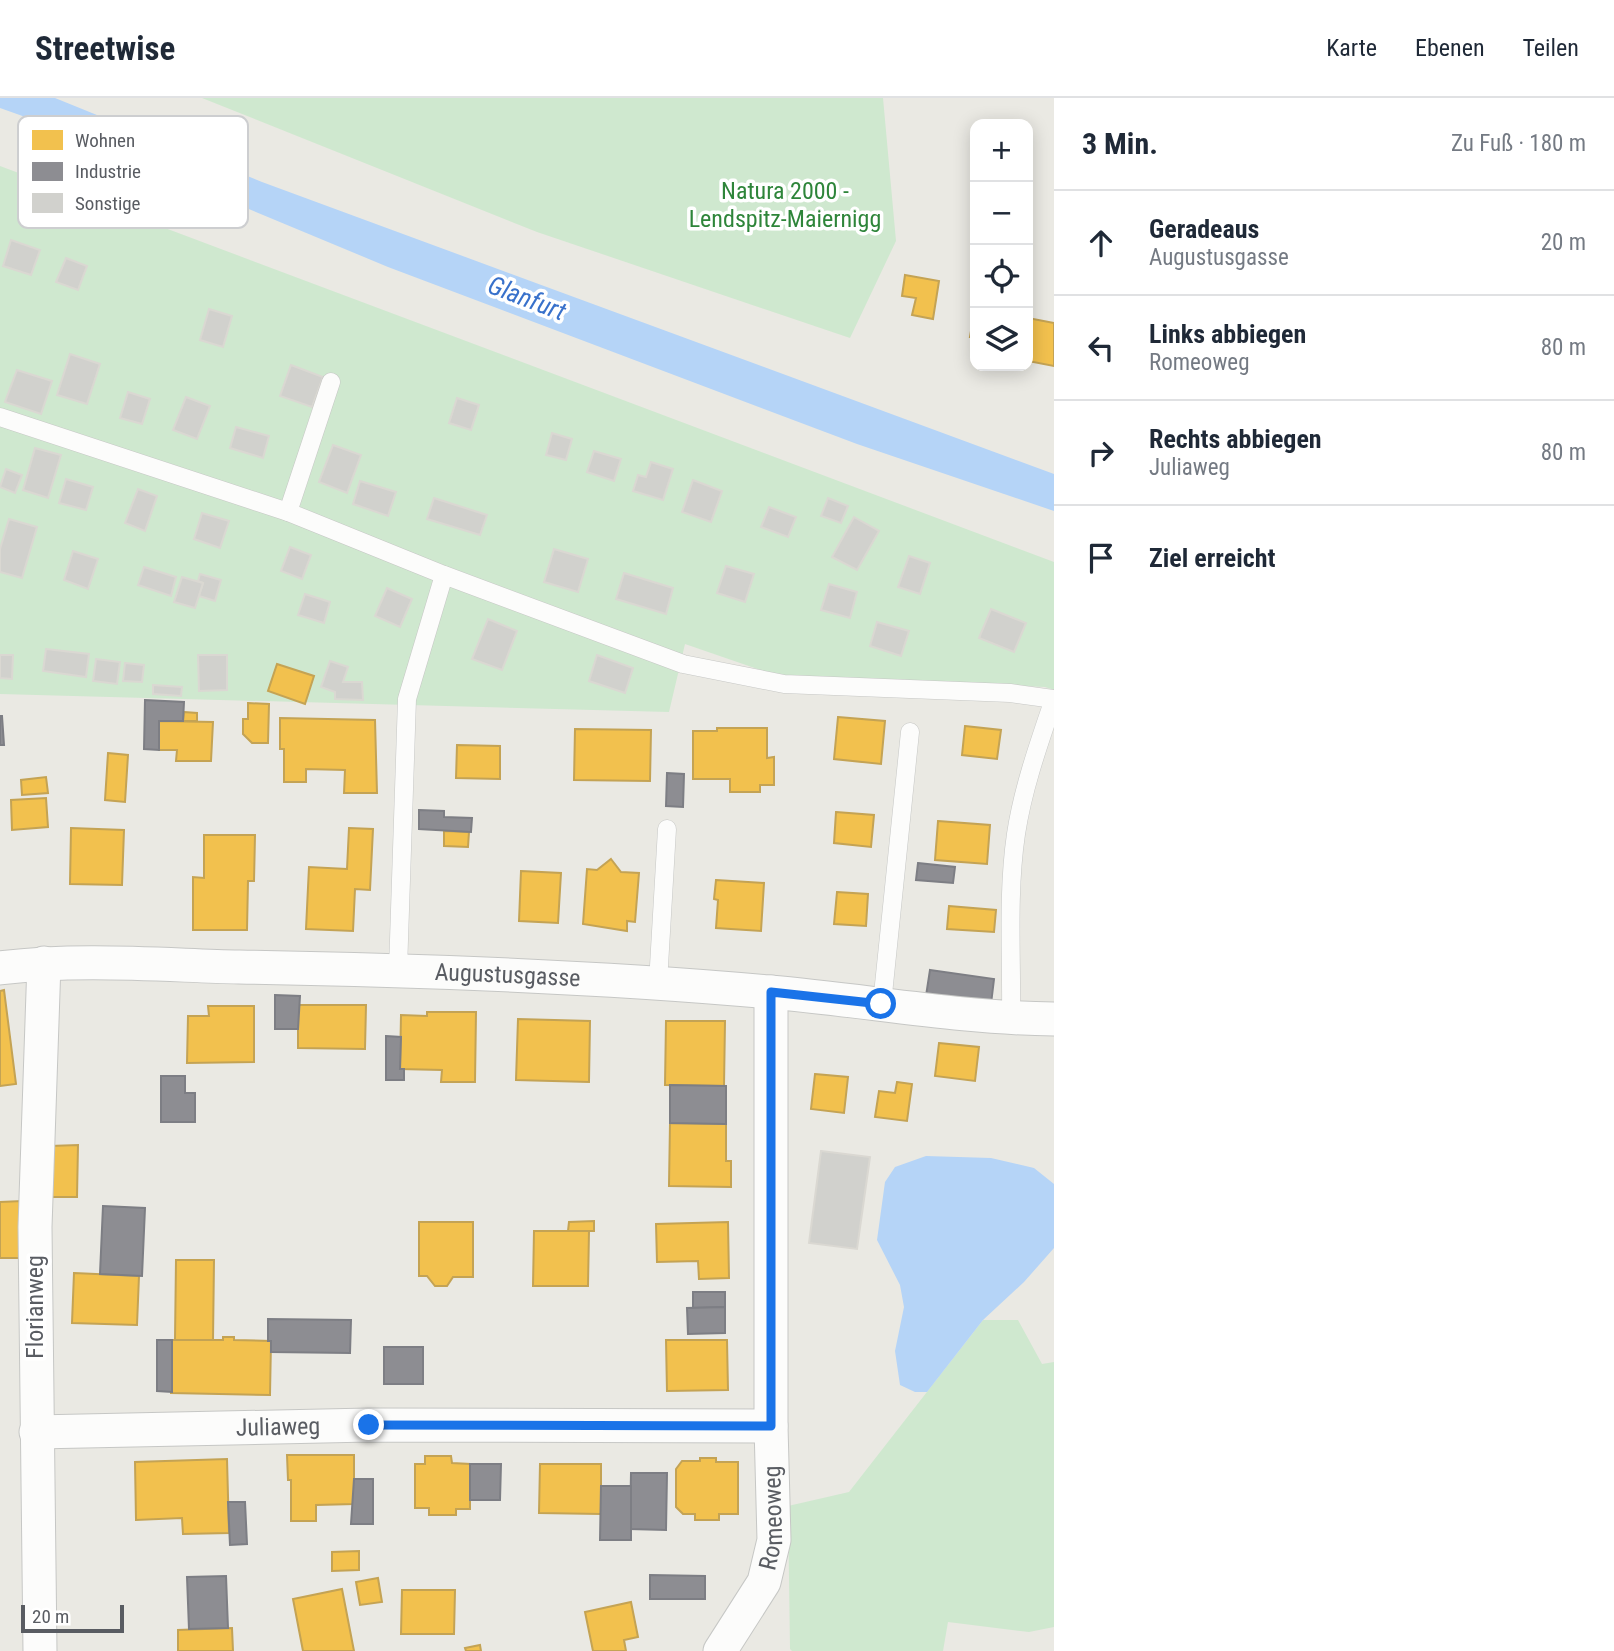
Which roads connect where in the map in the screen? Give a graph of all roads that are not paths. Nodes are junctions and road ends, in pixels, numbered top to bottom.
1 (331, 382) dead end
2 (0, 417) edge
3 (288, 512) junction
4 (444, 575) junction
5 (1054, 699) edge
6 (909, 732) dead end
7 (667, 829) dead end
8 (44, 963) junction
9 (0, 968) edge
10 (398, 970) junction
11 (658, 983) junction
12 (771, 992) junction
13 (881, 1004) junction
14 (1011, 1018) junction
15 (1054, 1019) edge
16 (771, 1426) junction
17 (36, 1432) junction
18 (40, 1651) edge
19 (720, 1651) edge

1 - 3 lane
2 - 3 lane
3 - 4 lane
4 - 5 lane
4 - 10 lane
5 - 14 lane
6 - 13 lane
7 - 11 lane
8 - 9 street, Augustusgasse
8 - 10 street, Augustusgasse
8 - 17 street, Florianweg
10 - 11 street, Augustusgasse
11 - 12 street, Augustusgasse
12 - 13 street, Augustusgasse
12 - 16 street, Romeoweg
13 - 14 street, Augustusgasse
14 - 15 street, Augustusgasse
16 - 17 street, Juliaweg
16 - 19 street, Romeoweg
17 - 18 street, Florianweg

